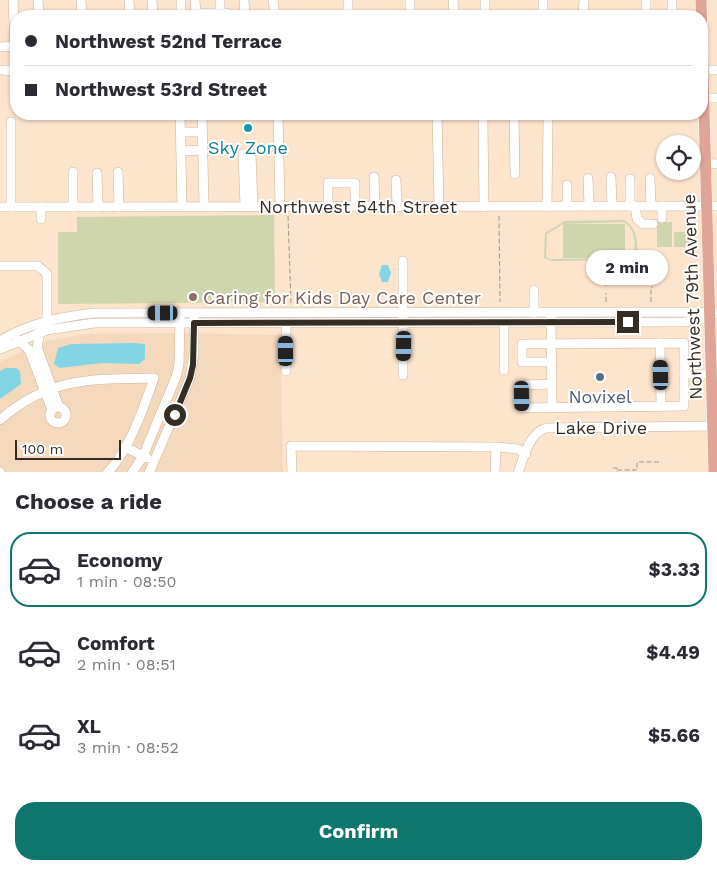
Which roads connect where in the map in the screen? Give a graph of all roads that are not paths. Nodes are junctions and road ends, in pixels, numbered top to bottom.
1 (672, 0) edge
2 (672, 10) dead end
3 (180, 120) edge
4 (202, 120) edge
5 (278, 120) edge
6 (437, 120) edge
7 (483, 120) edge
8 (514, 120) edge
9 (548, 120) edge
10 (706, 120) edge
11 (11, 122) dead end
12 (181, 132) junction
13 (202, 132) junction
14 (203, 150) junction
15 (181, 151) junction
16 (711, 163) edge
17 (73, 172) dead end
18 (118, 172) dead end
19 (98, 173) dead end
20 (515, 174) dead end
21 (611, 177) dead end
22 (374, 178) dead end
23 (588, 178) dead end
24 (650, 178) dead end
25 (630, 179) dead end
26 (396, 180) dead end
27 (567, 185) dead end
28 (182, 206) junction
29 (204, 206) junction
30 (249, 206) junction
31 (280, 206) junction
32 (328, 206) junction
33 (355, 206) junction
34 (375, 206) junction
35 (397, 206) junction
36 (439, 206) junction
37 (567, 206) junction
38 (589, 206) junction
39 (612, 206) junction
40 (633, 206) junction
41 (651, 206) junction
42 (662, 206) junction
43 (712, 206) edge
44 (0, 207) edge
45 (12, 207) junction
46 (41, 207) junction
47 (73, 207) junction
48 (98, 207) junction
49 (119, 207) junction
50 (484, 207) junction
51 (547, 207) junction
52 (662, 218) dead end
53 (41, 219) dead end
54 (653, 224) dead end
55 (712, 242) edge
56 (403, 261) dead end
57 (712, 264) edge
58 (0, 266) edge
59 (534, 290) dead end
60 (180, 313) junction
61 (194, 313) junction
62 (404, 313) junction
63 (534, 313) junction
64 (551, 313) junction
65 (714, 315) edge
66 (47, 320) junction
67 (551, 322) junction
68 (180, 323) junction
69 (194, 323) junction
70 (286, 323) junction
71 (404, 323) junction
72 (504, 324) junction
73 (40, 332) junction
74 (18, 340) junction
75 (0, 341) edge
76 (660, 343) junction
77 (552, 344) junction
78 (714, 344) edge
79 (0, 348) edge
80 (552, 362) junction
81 (504, 370) dead end
82 (286, 371) dead end
83 (684, 374) junction
84 (711, 374) junction
85 (403, 375) dead end
86 (552, 384) junction
87 (48, 389) junction
88 (168, 396) junction
89 (180, 401) junction
90 (552, 407) junction
91 (661, 407) junction
92 (55, 409) dead end
93 (0, 420) edge
94 (714, 423) edge
95 (125, 447) junction
96 (496, 447) junction
97 (526, 454) junction
98 (143, 456) junction
99 (155, 461) junction
100 (108, 472) edge
101 (132, 472) edge
102 (149, 472) edge
103 (292, 472) edge
104 (496, 472) edge
105 (518, 472) edge
106 (714, 472) edge

1 - 2 street
3 - 12 street
4 - 13 street
5 - 31 street
6 - 36 street
7 - 50 street
8 - 20 street
9 - 51 street
10 - 16 main road, Northwest 79th Avenue
11 - 45 street
12 - 13 street
12 - 15 street
13 - 14 street
14 - 15 street
14 - 29 street
15 - 28 street
16 - 43 main road, Northwest 79th Avenue
17 - 47 street
18 - 49 street
19 - 48 street
21 - 39 street
22 - 34 street
23 - 38 street
24 - 41 street
25 - 40 street
26 - 35 street
27 - 37 street
28 - 29 street, Northwest 54th Street
28 - 49 street, Northwest 54th Street
29 - 30 street, Northwest 54th Street
30 - 30 street
30 - 31 street, Northwest 54th Street
31 - 32 street, Northwest 54th Street
32 - 33 street, Northwest 54th Street
32 - 33 street
33 - 34 street, Northwest 54th Street
34 - 35 street, Northwest 54th Street
35 - 36 street, Northwest 54th Street
36 - 50 street, Northwest 54th Street
37 - 38 street, Northwest 54th Street
37 - 51 street, Northwest 54th Street
38 - 39 street, Northwest 54th Street
39 - 40 street, Northwest 54th Street
40 - 41 street, Northwest 54th Street
40 - 54 street
41 - 42 street, Northwest 54th Street
42 - 43 street, Northwest 54th Street
42 - 52 street
43 - 55 main road, Northwest 79th Avenue
44 - 45 street, Northwest 54th Street
45 - 46 street, Northwest 54th Street
46 - 47 street, Northwest 54th Street
46 - 53 street
47 - 48 street, Northwest 54th Street
48 - 49 street, Northwest 54th Street
50 - 51 street, Northwest 54th Street
55 - 57 main road, Northwest 79th Avenue
56 - 62 street
57 - 65 main road, Northwest 79th Avenue
58 - 66 street
59 - 63 street
60 - 61 street
60 - 66 street
60 - 68 street
61 - 62 street
61 - 69 street
62 - 63 street
62 - 71 street
63 - 64 street
64 - 65 street
64 - 67 street
65 - 67 street
65 - 78 main road, Northwest 79th Avenue
66 - 73 street
66 - 75 street
67 - 72 street
67 - 77 street
68 - 69 street
68 - 73 street
68 - 88 street
69 - 70 street
69 - 89 street
70 - 71 street
70 - 82 street
71 - 72 street
71 - 85 street
72 - 81 street
73 - 74 street
73 - 87 street
74 - 79 street
74 - 87 street
76 - 77 street
76 - 83 street
76 - 91 street
77 - 80 street
77 - 80 street
78 - 84 main road, Northwest 79th Avenue
80 - 86 street
83 - 84 street
83 - 91 street
84 - 94 main road, Northwest 79th Avenue
86 - 90 street
86 - 90 street
87 - 92 street
87 - 93 street
87 - 95 street
88 - 89 street
88 - 98 street
89 - 99 street
90 - 91 street
94 - 97 street, Lake Drive
94 - 106 main road, Northwest 79th Avenue
95 - 98 street
95 - 100 street
96 - 97 street
96 - 103 street
96 - 104 street
97 - 105 street, Lake Drive
98 - 99 street
98 - 101 street
99 - 102 street

